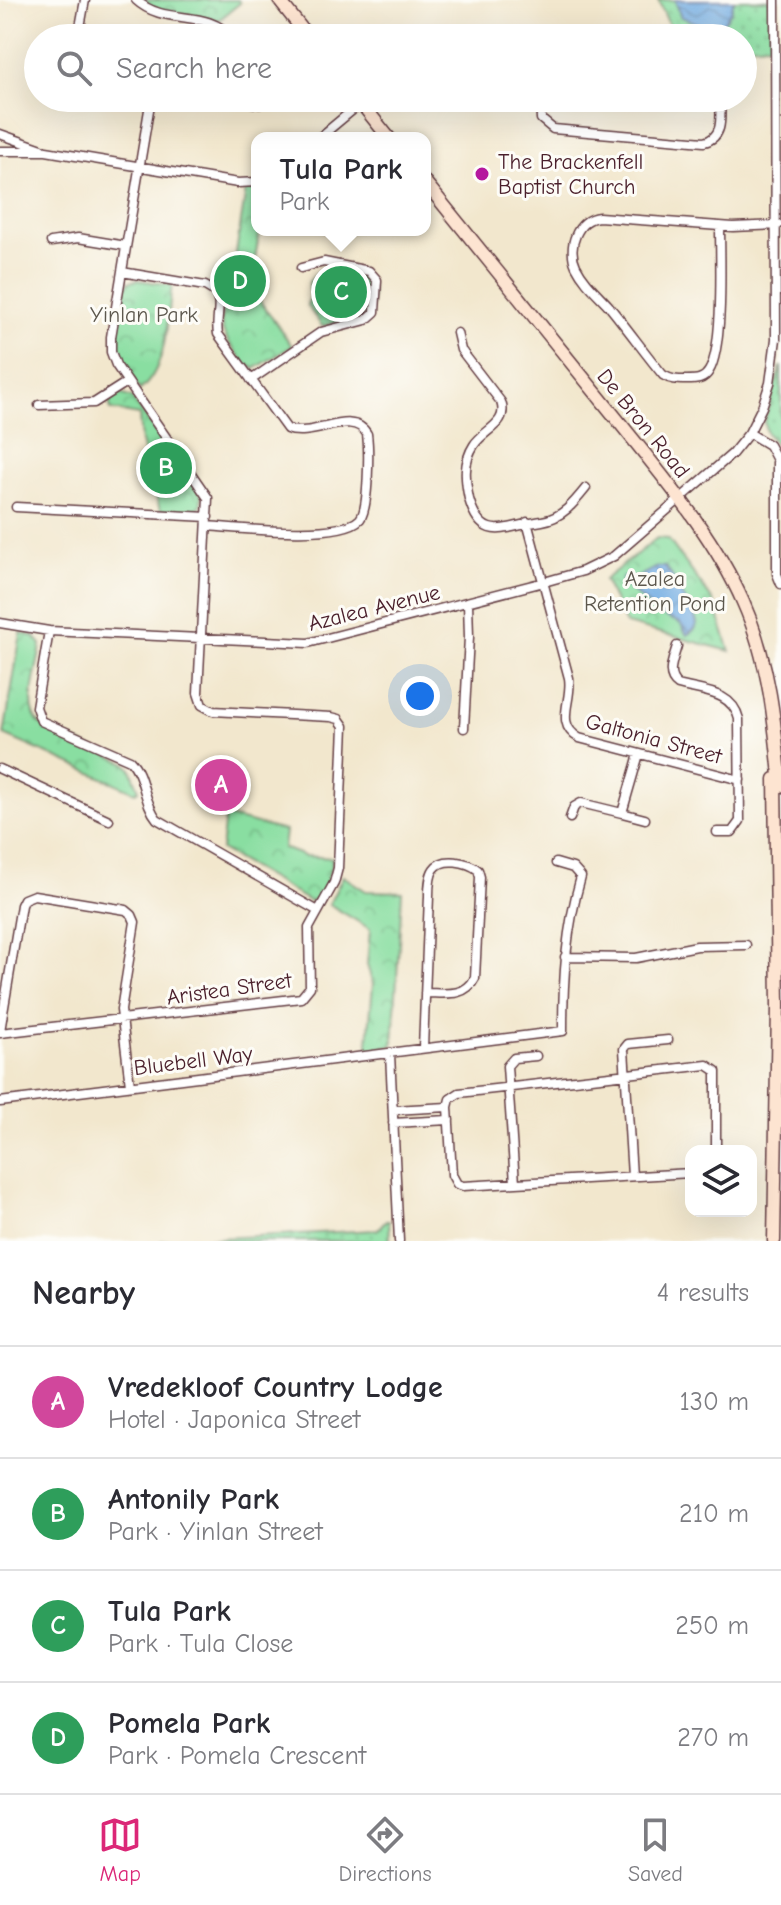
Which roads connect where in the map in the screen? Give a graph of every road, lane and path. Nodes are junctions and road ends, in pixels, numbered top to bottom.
1 (85, 0) edge
2 (136, 0) edge
3 (279, 0) edge
4 (775, 0) edge
5 (81, 24) edge
6 (217, 24) edge
7 (298, 24) edge
8 (778, 86) edge
9 (149, 112) edge
10 (348, 112) edge
11 (371, 112) edge
12 (541, 112) edge
13 (720, 112) edge
14 (326, 132) edge
15 (385, 132) edge
16 (0, 134) edge
17 (0, 151) edge
18 (46, 151) junction
19 (140, 166) junction
20 (251, 182) edge
21 (431, 189) edge
22 (779, 225) edge
23 (720, 226) junction
24 (51, 242) dead end
25 (126, 246) junction
26 (301, 268) dead end
27 (122, 272) junction
28 (457, 333) dead end
29 (251, 380) junction
30 (127, 382) junction
31 (39, 405) dead end
32 (749, 433) junction
33 (586, 488) dead end
34 (680, 500) junction
35 (16, 507) dead end
36 (208, 522) junction
37 (527, 522) junction
38 (544, 582) junction
39 (781, 584) edge
40 (468, 602) junction
41 (0, 623) edge
42 (49, 631) junction
43 (202, 639) junction
44 (677, 646) dead end
45 (774, 719) junction
46 (464, 728) dead end
47 (639, 754) junction
48 (0, 769) edge
49 (740, 780) junction
50 (781, 786) edge
51 (622, 813) junction
52 (570, 818) dead end
53 (645, 819) dead end
54 (109, 820) dead end
55 (717, 832) dead end
56 (556, 863) dead end
57 (318, 911) junction
58 (746, 945) dead end
59 (565, 957) junction
60 (425, 993) junction
61 (122, 1019) junction
62 (0, 1032) edge
63 (668, 1040) dead end
64 (423, 1048) junction
65 (390, 1054) junction
66 (536, 1056) dead end
67 (625, 1076) junction
68 (130, 1085) junction
69 (508, 1087) junction
70 (0, 1102) edge
71 (448, 1107) junction
72 (393, 1110) junction
73 (449, 1120) junction
74 (393, 1123) junction
75 (716, 1145) edge
76 (685, 1173) edge
77 (632, 1176) junction
78 (515, 1183) junction
79 (399, 1241) edge
80 (774, 1241) edge

1 - 5 street
2 - 6 street
3 - 7 street
4 - 8 street, Azalea Avenue
8 - 22 street, Azalea Avenue
9 - 19 street
10 - 14 street
11 - 15 street
12 - 13 street
16 - 18 street
17 - 18 street
18 - 19 street
19 - 20 street
19 - 25 street
21 - 34 street, De Bron Road
22 - 23 street
22 - 32 street, Azalea Avenue
23 - 23 street
24 - 25 street
25 - 27 street
26 - 29 street
27 - 29 street
27 - 30 street
28 - 37 street
29 - 36 street
30 - 31 street
30 - 36 street
32 - 34 street, Azalea Avenue
32 - 39 street
33 - 37 street
34 - 38 street, Azalea Avenue
34 - 45 street, De Bron Road
35 - 36 street
36 - 43 street
37 - 38 street
38 - 40 street, Azalea Avenue
38 - 47 street, Galtonia Street
40 - 43 street, Azalea Avenue
40 - 46 street
41 - 42 street, Azalea Avenue
42 - 43 street, Azalea Avenue
42 - 57 street
43 - 57 street, Aristea Street
44 - 49 street
45 - 50 street, De Bron Road
45 - 80 street, De Bron Road
47 - 49 street, Galtonia Street
47 - 51 street
48 - 54 street
49 - 55 street
51 - 52 street
51 - 53 street
56 - 59 street
57 - 61 street, Aristea Street
58 - 59 street
59 - 64 street, Bluebell Way
60 - 60 street
60 - 64 street
61 - 62 street, Aristea Street
61 - 62 street
61 - 68 street
63 - 67 street
64 - 65 street, Bluebell Way
65 - 68 street, Bluebell Way
65 - 72 street
66 - 69 street
67 - 69 street
67 - 75 street
67 - 77 street
68 - 70 street, Bluebell Way
69 - 71 street
69 - 78 street
71 - 72 street
71 - 73 street
72 - 74 street
73 - 74 street
73 - 78 street
74 - 79 street
76 - 77 street
77 - 78 street

